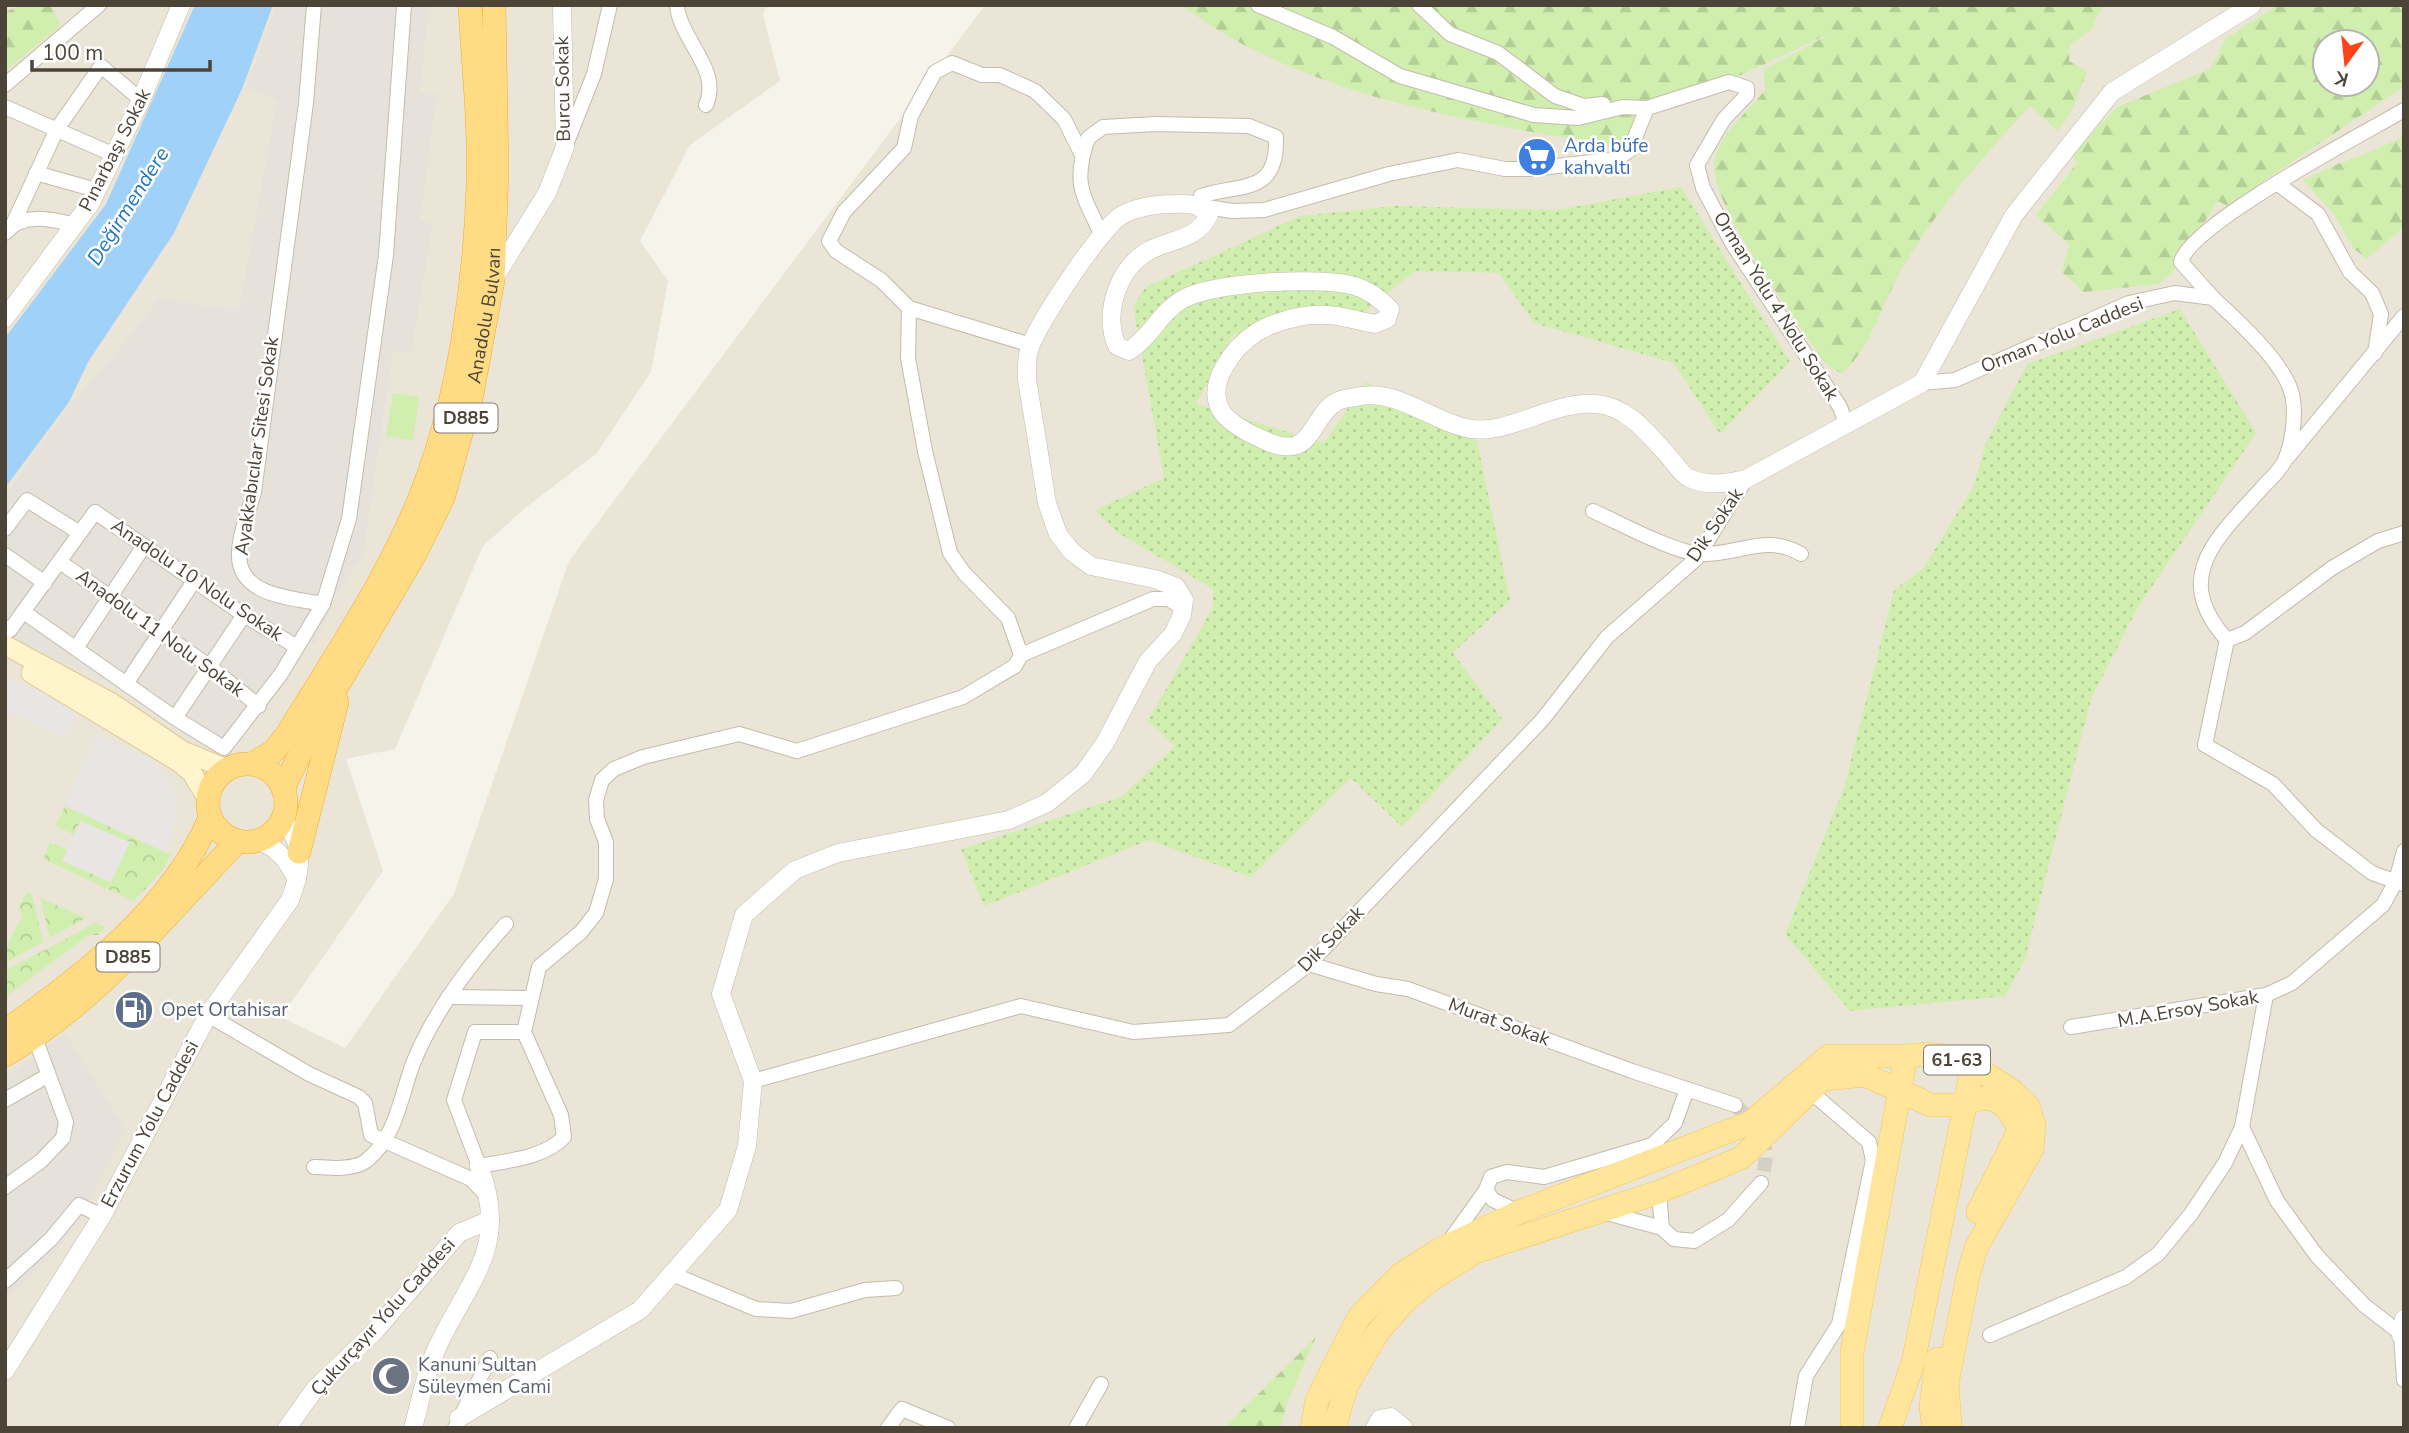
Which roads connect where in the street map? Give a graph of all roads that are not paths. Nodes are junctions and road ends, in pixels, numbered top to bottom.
1 (99, 5) edge
2 (181, 5) edge
3 (314, 5) edge
4 (404, 5) edge
5 (470, 5) edge
6 (494, 5) edge
7 (562, 5) edge
8 (610, 5) edge
9 (677, 5) edge
10 (1258, 5) edge
11 (1419, 5) edge
12 (2252, 5) edge
13 (5, 85) edge
14 (141, 100) junction
15 (706, 105) dead end
16 (5, 107) edge
17 (1647, 108) junction
18 (2404, 110) edge
19 (58, 129) junction
20 (565, 147) junction
21 (112, 155) junction
22 (1082, 155) junction
23 (36, 173) junction
24 (2278, 184) junction
25 (96, 190) junction
26 (1201, 206) junction
27 (75, 225) junction
28 (9, 229) edge
29 (1102, 236) junction
30 (493, 280) junction
31 (2213, 298) junction
32 (909, 308) junction
33 (7, 311) edge
34 (2404, 316) edge
35 (1031, 345) junction
36 (2375, 353) junction
37 (1922, 383) junction
38 (1846, 424) junction
39 (2285, 461) junction
40 (1746, 479) junction
41 (1593, 511) dead end
42 (5, 529) edge
43 (80, 533) junction
44 (2404, 533) edge
45 (144, 546) junction
46 (1699, 554) junction
47 (1801, 554) dead end
48 (5, 555) edge
49 (60, 562) junction
50 (194, 581) junction
51 (46, 583) junction
52 (111, 597) junction
53 (323, 604) junction
54 (1183, 609) junction
55 (25, 612) junction
56 (244, 615) junction
57 (5, 627) edge
58 (162, 633) junction
59 (2227, 640) junction
60 (5, 645) edge
61 (298, 647) junction
62 (76, 649) junction
63 (1020, 655) junction
64 (5, 660) edge
65 (209, 666) junction
66 (342, 683) junction
67 (126, 684) junction
68 (259, 705) junction
69 (175, 718) junction
70 (225, 759) junction
71 (252, 764) junction
72 (283, 789) junction
73 (209, 808) junction
74 (282, 820) junction
75 (248, 841) junction
76 (2404, 851) edge
77 (299, 852) junction
78 (298, 880) junction
79 (2400, 883) edge
80 (506, 924) dead end
81 (1309, 964) junction
82 (2266, 995) junction
83 (448, 997) junction
84 (530, 998) junction
85 (208, 1015) junction
86 (2071, 1027) dead end
87 (5, 1031) edge
88 (524, 1032) junction
89 (35, 1038) junction
90 (5, 1055) edge
91 (1906, 1056) junction
92 (1972, 1066) junction
93 (47, 1076) junction
94 (753, 1081) junction
95 (1687, 1089) junction
96 (1811, 1092) junction
97 (1900, 1093) junction
98 (5, 1100) edge
99 (1735, 1105) tunnel mouth
100 (1965, 1105) junction
101 (2242, 1128) junction
102 (386, 1141) junction
103 (479, 1166) junction
104 (314, 1167) dead end
105 (1761, 1182) tunnel mouth
106 (5, 1187) edge
107 (1486, 1190) junction
108 (1659, 1192) junction
109 (488, 1197) junction
110 (1519, 1212) junction
111 (1600, 1212) junction
112 (102, 1216) junction
113 (490, 1220) junction
114 (1662, 1228) junction
115 (1445, 1247) junction
116 (671, 1274) junction
117 (5, 1281) edge
118 (896, 1288) dead end
119 (2403, 1330) edge
120 (1990, 1335) dead end
121 (490, 1358) dead end
122 (5, 1371) edge
123 (2404, 1380) edge
124 (1101, 1384) dead end
125 (457, 1423) edge
126 (1852, 1426) edge
127 (1404, 1427) edge
128 (287, 1428) edge
129 (413, 1428) edge
130 (888, 1428) edge
131 (948, 1428) edge
132 (1076, 1428) edge
133 (1312, 1428) edge
134 (1334, 1428) edge
135 (1375, 1428) edge
136 (1797, 1428) edge
137 (1890, 1428) edge
138 (1934, 1428) edge
139 (1950, 1428) edge

1 - 13 street
2 - 14 street, Pınarbaşı Sokak
3 - 53 street, Ayakkabıcılar Sitesi Sokak
4 - 53 street
5 - 71 highway, Anadolu Bulvarı / D885
6 - 30 highway, Anadolu Bulvarı / D885
7 - 20 street, Burcu Sokak
8 - 20 street
9 - 15 street
10 - 17 street
11 - 17 street
12 - 37 street
14 - 19 street
14 - 21 street, Pınarbaşı Sokak
16 - 19 street
17 - 26 street
17 - 38 street, Orman Yolu 4 Nolu Sokak
18 - 24 street
19 - 21 street
19 - 23 street
20 - 30 street, Burcu Sokak
21 - 25 street, Pınarbaşı Sokak
22 - 26 street
22 - 29 street
22 - 32 street
23 - 25 street
23 - 28 street
24 - 31 street
24 - 36 street
25 - 27 street, Pınarbaşı Sokak
26 - 29 street
26 - 40 street
27 - 28 street
27 - 33 street, Pınarbaşı Sokak
29 - 35 street
30 - 66 highway, Anadolu Bulvarı / D885
31 - 37 street, Orman Yolu Caddesi
31 - 39 street
32 - 35 street
32 - 63 street
34 - 36 street
35 - 54 street
36 - 39 street
37 - 38 street
38 - 40 street
39 - 59 street
40 - 46 street, Dik Sokak
41 - 46 street
42 - 43 street, Anadolu 10 Nolu Sokak
43 - 45 street, Anadolu 10 Nolu Sokak
43 - 49 street
44 - 59 street
45 - 50 street, Anadolu 10 Nolu Sokak
45 - 52 street
46 - 47 street
46 - 81 street, Dik Sokak
48 - 51 street
49 - 51 street
49 - 52 street, Anadolu 11 Nolu Sokak
50 - 56 street, Anadolu 10 Nolu Sokak
50 - 58 street
51 - 55 street
52 - 58 street, Anadolu 11 Nolu Sokak
52 - 62 street
53 - 61 street
54 - 63 street
54 - 94 street
55 - 57 street
55 - 62 street
56 - 61 street, Anadolu 10 Nolu Sokak
56 - 65 street
58 - 65 street, Anadolu 11 Nolu Sokak
58 - 67 street
59 - 79 street
60 - 70 main road
61 - 68 street
62 - 67 street
63 - 84 street
64 - 73 main road
65 - 68 street, Anadolu 11 Nolu Sokak
65 - 69 street
66 - 72 highway, Anadolu Bulvarı / D885
66 - 77 highway
67 - 69 street
68 - 70 street
69 - 70 street
70 - 71 highway, Anadolu Bulvarı
70 - 73 highway
71 - 72 highway
72 - 74 highway, Anadolu Bulvarı
73 - 75 highway
73 - 87 highway, D885
74 - 75 highway
74 - 77 street, Erzurum Yolu Caddesi
75 - 78 street
75 - 89 highway, D885
76 - 79 street, M.A.Ersoy Sokak
77 - 78 street, Erzurum Yolu Caddesi
78 - 85 street, Erzurum Yolu Caddesi
79 - 82 street, M.A.Ersoy Sokak
80 - 83 street
81 - 94 street, Dik Sokak
81 - 95 street, Murat Sokak
82 - 86 street, M.A.Ersoy Sokak
82 - 101 street
83 - 84 street
83 - 102 street
84 - 88 street
85 - 102 street
85 - 112 street, Erzurum Yolu Caddesi
88 - 103 street
88 - 103 street
89 - 90 highway, D885
89 - 93 street
91 - 92 main road, 61-63
91 - 97 main road, 61-63
91 - 110 main road
92 - 100 main road, 61-63
92 - 139 main road, 61-63
93 - 98 street
93 - 106 street
94 - 116 street
95 - 99 street, Murat Sokak
95 - 107 street
96 - 97 main road
96 - 108 main road
96 - 136 street
97 - 100 main road, 61-63
97 - 126 main road, 61-63
100 - 137 main road, 61-63
100 - 138 main road, 61-63
101 - 119 street
101 - 120 street
102 - 104 street
102 - 109 street
103 - 109 street
105 - 114 street
107 - 110 street
107 - 115 street
108 - 111 main road
108 - 114 street
109 - 113 street
110 - 115 main road
111 - 114 street
111 - 134 main road
112 - 117 street
112 - 122 street, Erzurum Yolu Caddesi
113 - 128 street, Çukurçayır Yolu Caddesi
113 - 129 street
115 - 133 main road
116 - 118 street
116 - 125 street
119 - 123 street
121 - 125 street
124 - 132 street
127 - 135 street
130 - 131 street

